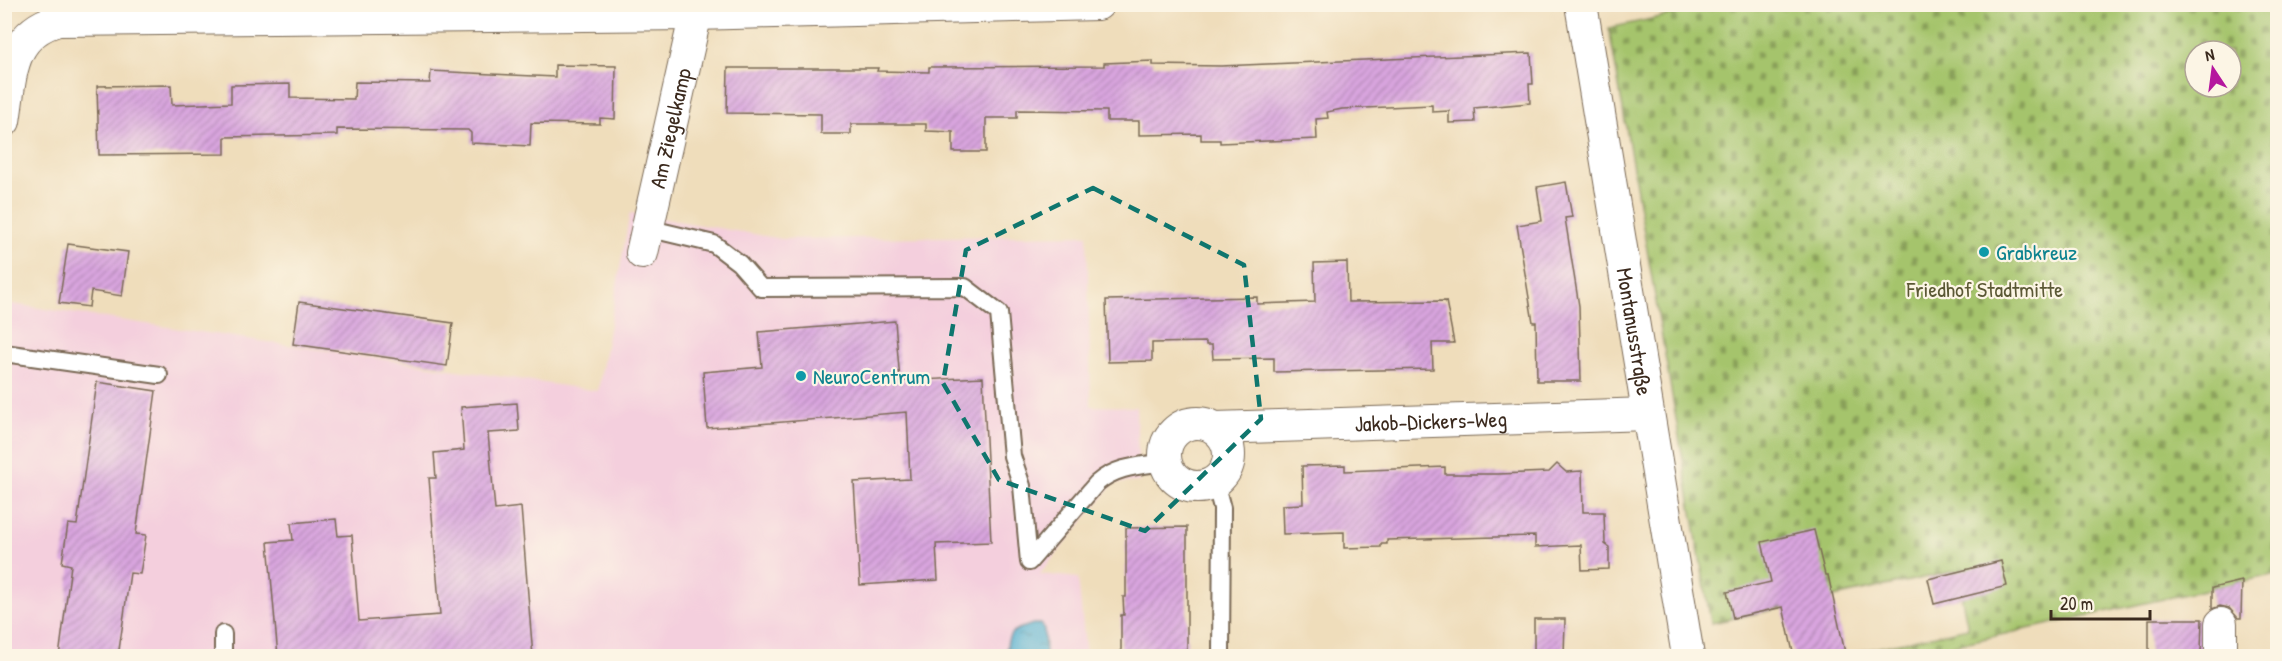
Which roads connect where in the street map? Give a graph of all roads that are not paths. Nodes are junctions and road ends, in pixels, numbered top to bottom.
1 (1098, 4) edge
2 (1581, 4) edge
3 (696, 9) edge
4 (4, 121) edge
5 (644, 241) joint
6 (4, 353) edge
7 (159, 375) dead end
8 (1648, 414) junction
9 (1215, 428) junction
10 (1165, 462) junction
11 (1215, 482) junction
12 (2221, 624) dead end
13 (223, 634) dead end
14 (223, 657) edge
15 (1221, 657) edge
16 (1688, 657) edge
17 (2221, 657) edge

1 - 3 street
2 - 8 street, Montanusstraße
3 - 4 street
3 - 5 street, Am Ziegelkamp
5 - 10 lane
6 - 7 lane
8 - 9 street, Jakob-Dickers-Weg
8 - 16 street, Montanusstraße
9 - 10 street, Jakob-Dickers-Weg
9 - 11 street
10 - 11 street
11 - 15 lane
12 - 17 street
13 - 14 lane

